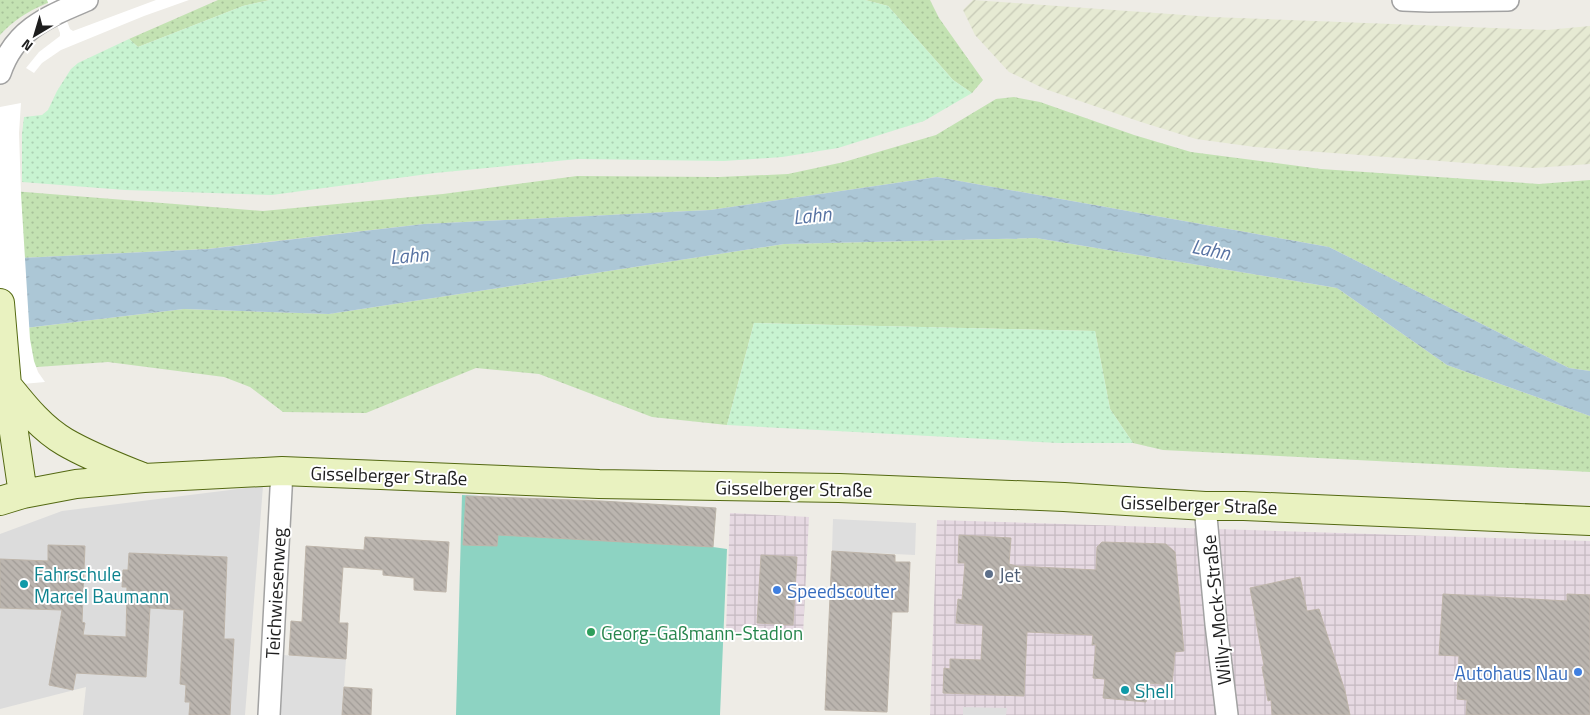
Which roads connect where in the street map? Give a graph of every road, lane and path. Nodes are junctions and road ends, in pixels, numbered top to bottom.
1 (86, 0) edge
2 (1403, 0) edge
3 (1508, 0) edge
4 (0, 73) edge
5 (0, 302) edge
6 (7, 385) junction
7 (282, 471) junction
8 (144, 478) junction
9 (12, 497) edge
10 (1205, 506) junction
11 (1590, 521) edge
12 (268, 715) edge
13 (1227, 715) edge

1 - 4 street
2 - 3 street
5 - 6 main road
6 - 8 main road
6 - 9 main road
7 - 8 main road, Gisselberger Straße
7 - 10 main road, Gisselberger Straße
7 - 12 street, Teichwiesenweg
8 - 9 main road, Gisselberger Straße
10 - 11 main road, Gisselberger Straße
10 - 13 street, Willy-Mock-Straße

